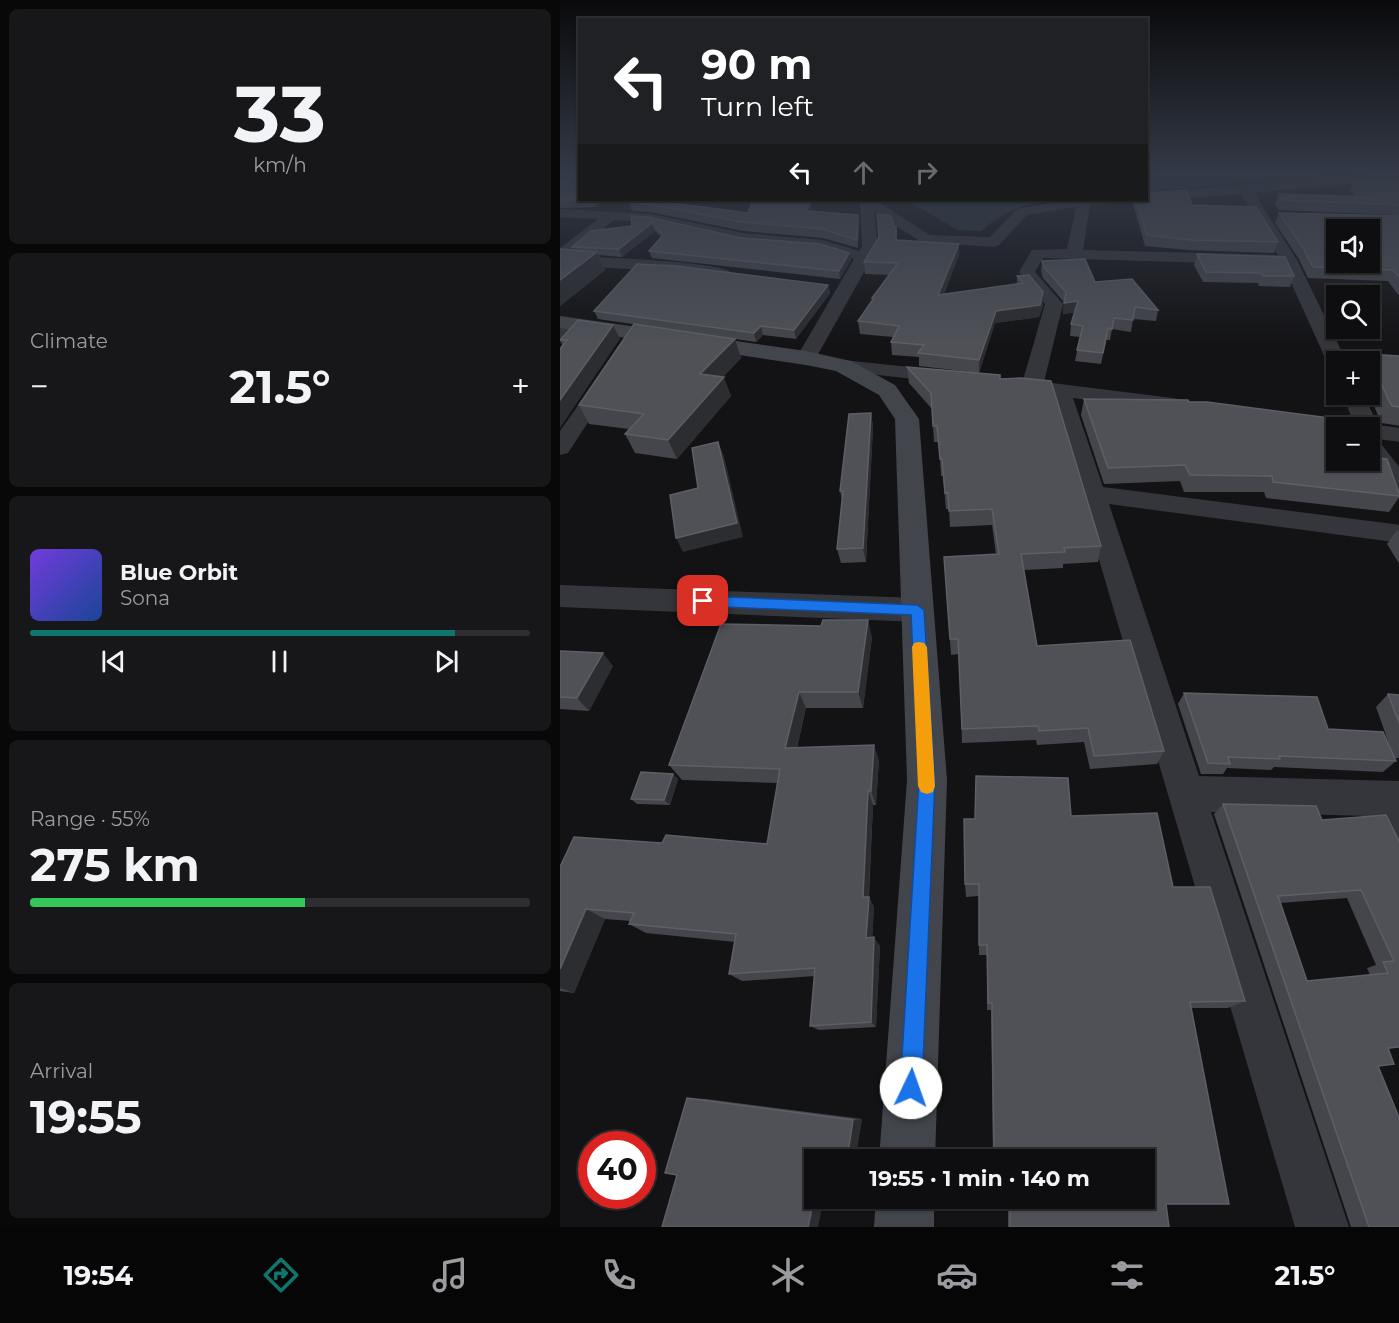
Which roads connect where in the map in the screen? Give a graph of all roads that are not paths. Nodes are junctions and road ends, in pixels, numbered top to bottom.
1 (594, 230) edge
2 (707, 230) edge
3 (869, 230) edge
4 (913, 230) edge
5 (1005, 230) edge
6 (1078, 230) edge
7 (1271, 230) edge
8 (1074, 254) junction
9 (863, 257) junction
10 (560, 258) edge
11 (1289, 260) junction
12 (735, 275) edge
13 (564, 326) edge
14 (626, 350) junction
15 (1332, 351) edge
16 (806, 358) junction
17 (843, 366) junction
18 (973, 380) edge
19 (1009, 384) edge
20 (1046, 388) junction
21 (1189, 407) edge
22 (1380, 431) edge
23 (1400, 435) edge
24 (560, 448) edge
25 (1380, 459) edge
26 (1400, 486) edge
27 (1092, 494) junction
28 (1400, 534) edge
29 (560, 596) edge
30 (917, 610) junction
31 (1185, 793) junction
32 (1390, 798) edge
33 (1400, 838) edge
34 (908, 1149) edge
35 (905, 1209) edge
36 (904, 1227) edge
37 (1322, 1227) edge

1 - 10 street
2 - 9 street
3 - 9 street
4 - 5 street
6 - 8 street
7 - 11 street
8 - 11 street
8 - 20 street
9 - 16 street
10 - 12 street
11 - 15 street
13 - 14 street
14 - 16 street
14 - 24 street
16 - 17 street
17 - 18 street
17 - 30 street
19 - 20 street
20 - 21 street
20 - 27 street
22 - 23 street
25 - 26 street
27 - 28 street
27 - 31 street
29 - 30 street
30 - 34 street
31 - 32 street
31 - 37 street
32 - 33 street
35 - 36 street

